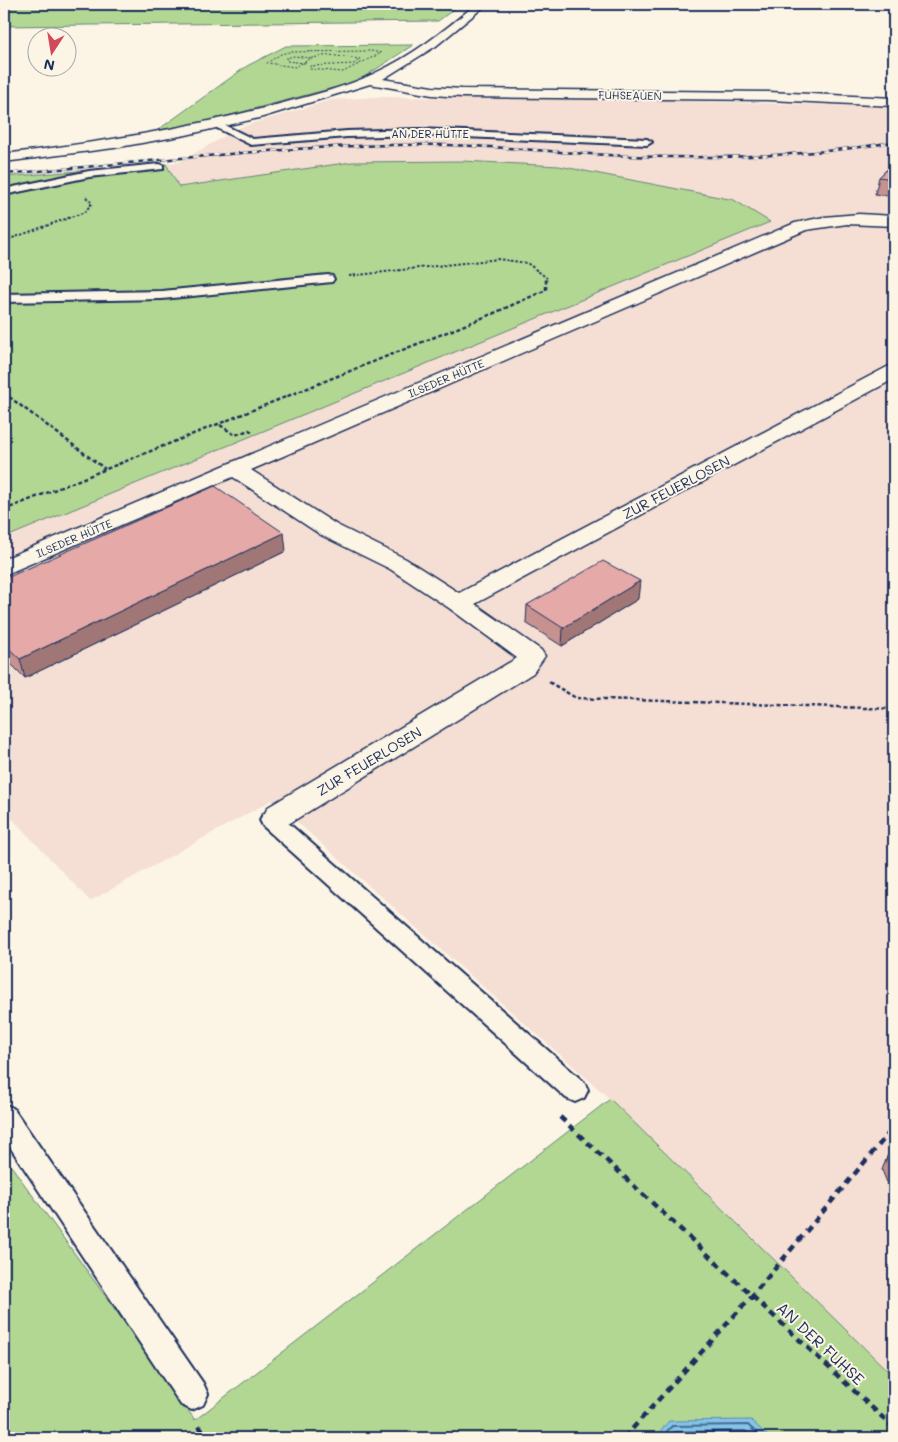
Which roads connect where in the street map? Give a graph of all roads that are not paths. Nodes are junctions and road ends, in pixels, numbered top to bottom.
1 (482, 4) edge
2 (406, 60) junction
3 (366, 80) junction
4 (432, 91) junction
5 (318, 97) junction
6 (894, 102) edge
7 (218, 125) junction
8 (647, 142) dead end
9 (4, 158) edge
10 (159, 167) dead end
11 (4, 192) edge
12 (894, 221) edge
13 (328, 279) road end
14 (4, 298) edge
15 (894, 371) edge
16 (235, 469) junction
17 (4, 568) edge
18 (458, 603) junction
19 (279, 815) joint
20 (575, 1090) dead end
21 (4, 1116) edge
22 (192, 1394) dead end

1 - 2 street
2 - 3 street
2 - 4 street
3 - 4 street, FUHSEAUEN
3 - 5 street
4 - 5 street
4 - 6 street, FUHSEAUEN
5 - 7 street
7 - 8 lane, AN DER HÜTTE
7 - 9 street
10 - 11 lane
12 - 16 street, ILSEDER HÜTTE
13 - 14 lane
15 - 18 street, ZUR FEUERLOSEN
16 - 17 street, ILSEDER HÜTTE
16 - 18 street
18 - 19 street, ZUR FEUERLOSEN
19 - 20 lane
21 - 22 lane

